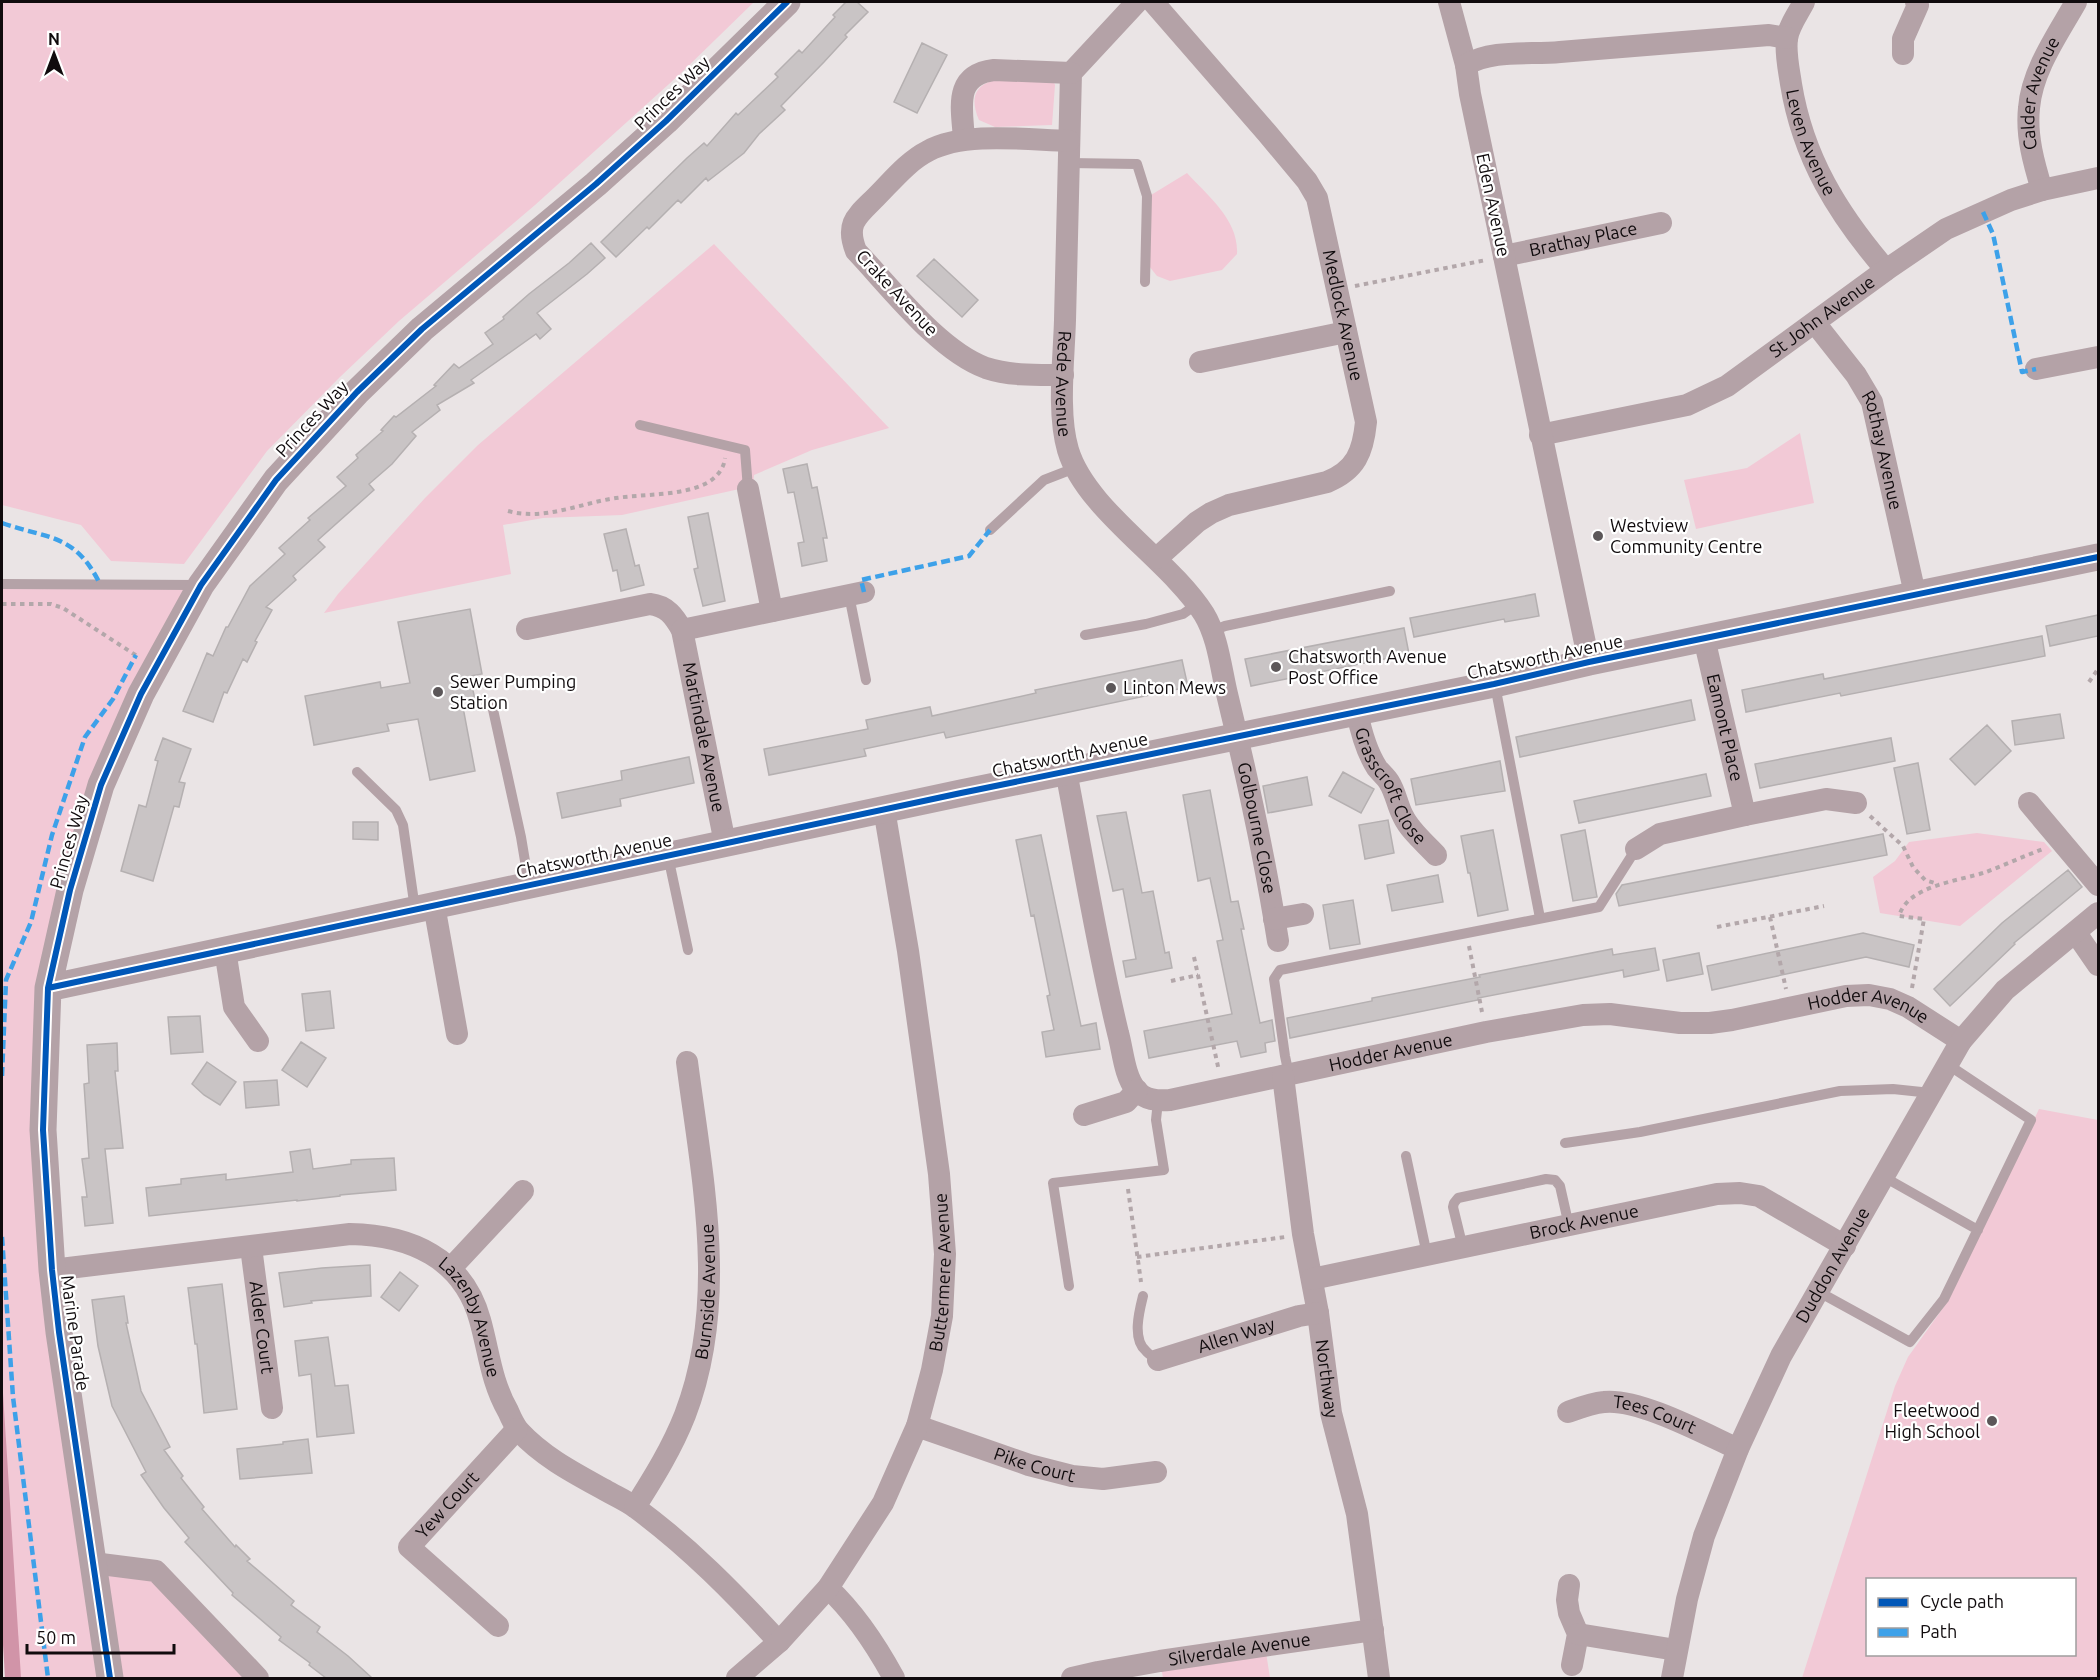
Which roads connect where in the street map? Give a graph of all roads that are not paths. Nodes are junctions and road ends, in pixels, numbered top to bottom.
1 (787, 2) edge
2 (1137, 2) edge
3 (1153, 2) edge
4 (1449, 2) edge
5 (1804, 2) edge
6 (1916, 2) edge
7 (2076, 2) edge
8 (1786, 38) junction
9 (1903, 54) dead end
10 (1466, 65) junction
11 (1071, 73) junction
12 (964, 139) junction
13 (1069, 152) junction
14 (2098, 178) edge
15 (2042, 190) junction
16 (1662, 223) dead end
17 (1504, 256) junction
18 (1886, 270) junction
19 (1145, 282) dead end
20 (1815, 323) junction
21 (1346, 332) junction
22 (2098, 357) edge
23 (1200, 362) dead end
24 (2036, 369) dead end
25 (1064, 375) junction
26 (640, 425) dead end
27 (1540, 435) junction
28 (1075, 468) junction
29 (748, 489) joint
30 (990, 530) dead end
31 (2098, 557) edge
32 (1157, 558) junction
33 (2, 584) edge
34 (201, 585) junction
35 (1390, 591) dead end
36 (856, 594) joint
37 (1915, 594) junction
38 (1197, 604) junction
39 (772, 611) junction
40 (527, 629) dead end
41 (682, 630) junction
42 (1212, 631) junction
43 (1085, 635) dead end
44 (1704, 638) junction
45 (1589, 662) junction
46 (867, 680) dead end
47 (1494, 684) junction
48 (492, 705) dead end
49 (1357, 712) junction
50 (1238, 737) junction
51 (1066, 771) junction
52 (357, 772) dead end
53 (1856, 803) road end
54 (2029, 803) dead end
55 (884, 809) junction
56 (1745, 815) junction
57 (725, 843) junction
58 (1636, 849) joint
59 (1436, 855) dead end
60 (668, 856) junction
61 (529, 885) junction
62 (2098, 885) edge
63 (424, 908) junction
64 (2098, 913) edge
65 (1303, 914) dead end
66 (1540, 918) junction
67 (2076, 933) junction
68 (225, 950) junction
69 (688, 950) dead end
70 (2098, 965) edge
71 (48, 988) junction
72 (458, 1034) dead end
73 (258, 1041) dead end
74 (1960, 1041) junction
75 (687, 1062) dead end
76 (1946, 1064) junction
77 (1286, 1076) junction
78 (1137, 1090) junction
79 (1930, 1093) junction
80 (1158, 1101) junction
81 (1084, 1115) dead end
82 (1565, 1143) dead end
83 (1406, 1156) dead end
84 (1884, 1177) junction
85 (523, 1191) dead end
86 (1569, 1226) junction
87 (1978, 1230) junction
88 (1845, 1246) junction
89 (251, 1247) junction
90 (1463, 1248) junction
91 (1427, 1256) junction
92 (451, 1268) junction
93 (52, 1270) junction
94 (1312, 1279) junction
95 (1070, 1286) dead end
96 (1819, 1292) junction
97 (1143, 1296) road end
98 (1318, 1313) junction
99 (1158, 1360) joint
100 (272, 1408) dead end
101 (1568, 1412) dead end
102 (917, 1426) junction
103 (517, 1429) junction
104 (1738, 1449) junction
105 (1156, 1472) dead end
106 (635, 1507) junction
107 (93, 1563) junction
108 (1569, 1585) dead end
109 (828, 1588) junction
110 (498, 1626) dead end
111 (1373, 1630) junction
112 (1578, 1634) junction
113 (779, 1642) junction
114 (1676, 1650) junction
115 (1572, 1665) dead end
116 (1161, 1670) edge
117 (110, 1678) edge
118 (258, 1678) edge
119 (737, 1678) edge
120 (894, 1678) edge
121 (1072, 1678) edge
122 (1379, 1678) edge
123 (1672, 1678) edge

1 - 34 street, Princes Way
2 - 11 street
3 - 21 street, Medlock Avenue
4 - 10 street, Eden Avenue
5 - 8 street
6 - 9 street
7 - 15 street, Calder Avenue
8 - 10 street
8 - 18 street, Leven Avenue
10 - 17 street, Eden Avenue
11 - 12 street
11 - 13 street, Rede Avenue
12 - 13 street, Crake Avenue
12 - 25 street, Crake Avenue
13 - 19 lane
13 - 25 street, Rede Avenue
14 - 15 street, St John Avenue
15 - 18 street, St John Avenue
16 - 17 street, Brathay Place
17 - 27 street, Eden Avenue
18 - 20 street, St John Avenue
20 - 27 street, St John Avenue
20 - 37 street, Rothay Avenue
21 - 23 street
21 - 32 street, Medlock Avenue
22 - 24 street
25 - 28 street, Rede Avenue
26 - 29 lane
27 - 45 street, Eden Avenue
28 - 30 lane
28 - 32 street, Rede Avenue
29 - 39 street
31 - 37 street, Chatsworth Avenue
32 - 38 street, Rede Avenue
33 - 34 lane
34 - 71 street, Princes Way
35 - 42 lane
36 - 39 street
36 - 46 lane
37 - 44 street, Chatsworth Avenue
38 - 42 street, Rede Avenue
38 - 43 lane
39 - 41 street
40 - 41 street, Martindale Avenue
41 - 57 street, Martindale Avenue
42 - 50 street, Rede Avenue
44 - 45 street, Chatsworth Avenue
44 - 56 street, Eamont Place
45 - 47 street, Chatsworth Avenue
47 - 49 street, Chatsworth Avenue
47 - 66 lane
48 - 61 lane
49 - 50 street, Chatsworth Avenue
49 - 59 street, Grasscroft Close
50 - 51 street, Chatsworth Avenue
50 - 65 street, Golbourne Close
51 - 55 street, Chatsworth Avenue
51 - 78 street
52 - 63 lane
53 - 56 street
54 - 62 street
55 - 57 street, Chatsworth Avenue
55 - 102 street, Buttermere Avenue
56 - 58 street
57 - 60 street, Chatsworth Avenue
58 - 66 lane
60 - 61 street, Chatsworth Avenue
60 - 69 lane
61 - 63 street, Chatsworth Avenue
63 - 68 street, Chatsworth Avenue
63 - 72 street
64 - 67 street, Duddon Avenue
66 - 77 lane
67 - 70 street
67 - 74 street, Duddon Avenue
68 - 71 street, Chatsworth Avenue
68 - 73 street
71 - 93 street, Marine Parade
74 - 76 street, Duddon Avenue
74 - 77 street, Hodder Avenue
75 - 106 street, Burnside Avenue
76 - 79 street, Duddon Avenue
76 - 87 lane
77 - 80 street, Hodder Avenue
77 - 94 street, Northway
78 - 80 street
78 - 81 street
79 - 82 lane
79 - 84 street, Duddon Avenue
80 - 95 lane
83 - 91 lane
84 - 87 lane
84 - 88 street, Duddon Avenue
85 - 92 street
86 - 88 street, Brock Avenue
86 - 90 street, Brock Avenue
86 - 90 lane
87 - 96 lane
88 - 96 street, Duddon Avenue
89 - 92 street, Lazenby Avenue
89 - 93 street, Lazenby Avenue
89 - 100 street, Alder Court
90 - 91 street, Brock Avenue
91 - 94 street, Brock Avenue
92 - 103 street, Lazenby Avenue
93 - 107 street, Marine Parade
94 - 98 street, Northway
96 - 104 street, Duddon Avenue
97 - 99 lane
98 - 99 street, Allen Way
98 - 111 street, Northway
101 - 104 street, Tees Court
102 - 105 street, Pike Court
102 - 109 street, Buttermere Avenue
103 - 106 street, Lazenby Avenue
103 - 110 street, Yew Court
104 - 114 street, Duddon Avenue
106 - 113 street, Lazenby Avenue
107 - 117 street, Marine Parade
107 - 118 street
108 - 112 street
109 - 113 street, Buttermere Avenue
109 - 120 street
111 - 116 street, Silverdale Avenue
111 - 122 street, Northway
112 - 114 street
112 - 115 street
113 - 119 street, Buttermere Avenue
114 - 123 street, Duddon Avenue
116 - 121 street, Silverdale Avenue

